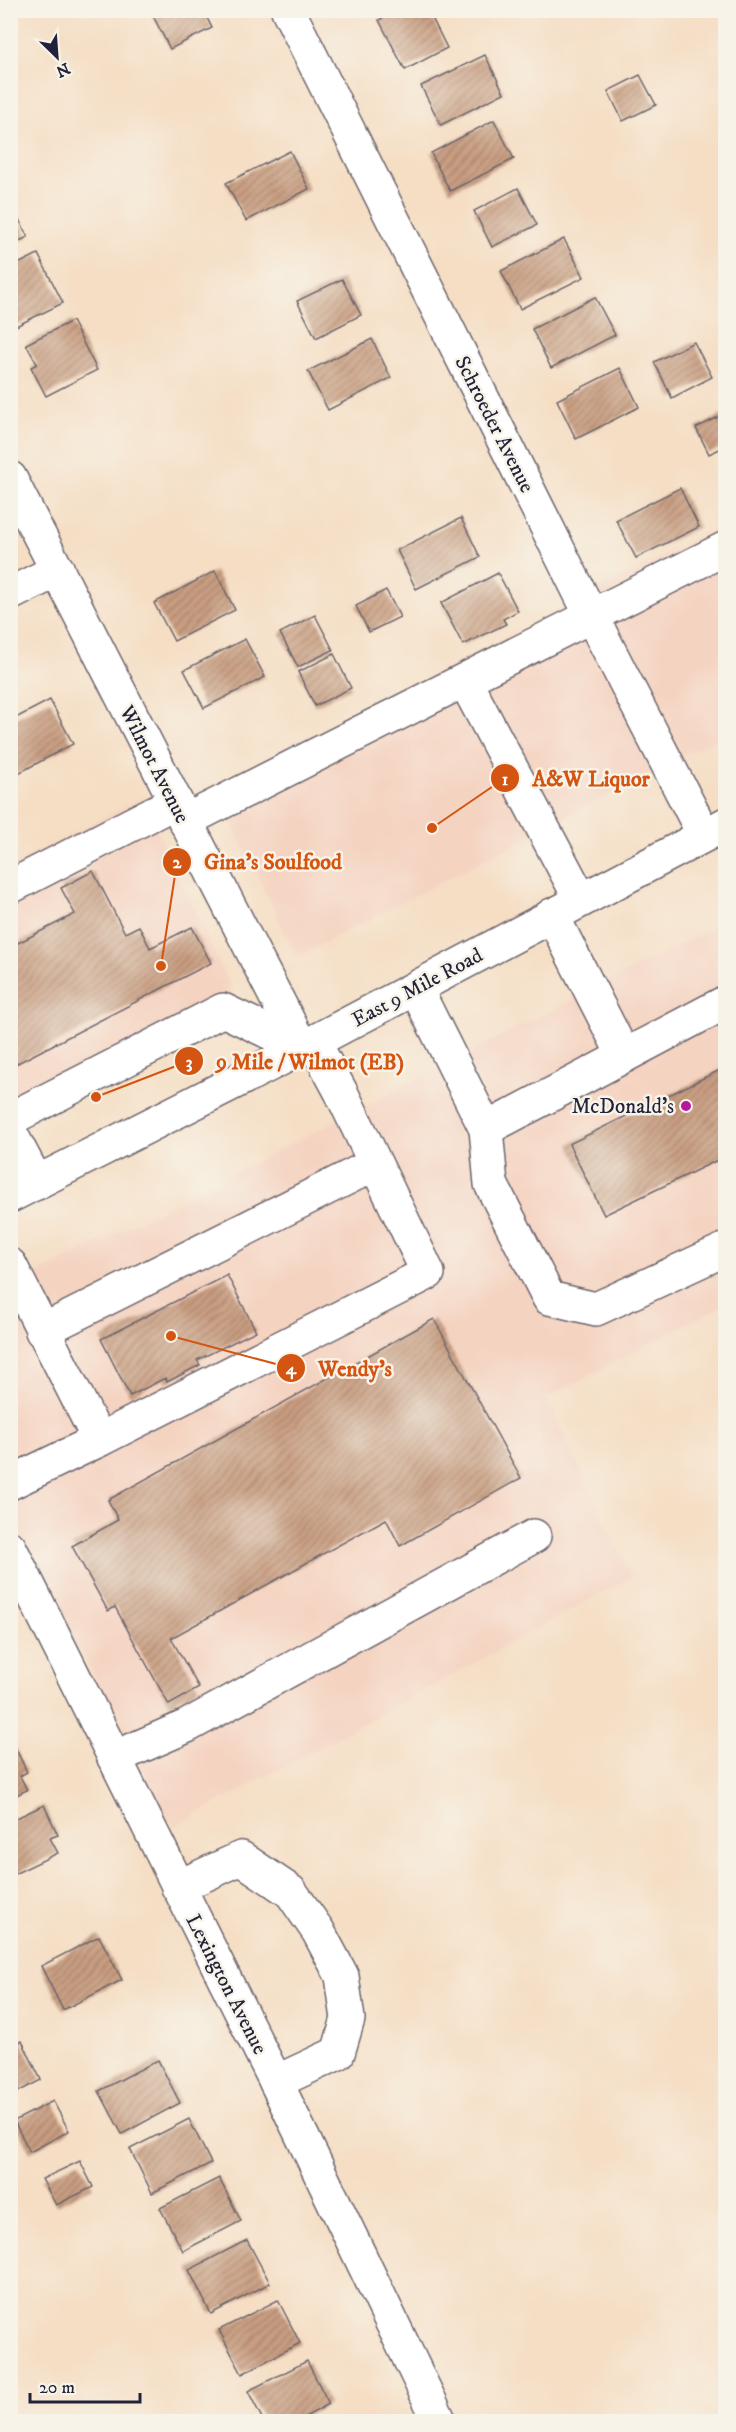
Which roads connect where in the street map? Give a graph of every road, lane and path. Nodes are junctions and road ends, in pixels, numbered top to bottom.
1 (288, 10) edge
2 (10, 478) edge
3 (726, 548) edge
4 (58, 570) junction
5 (10, 594) edge
6 (592, 617) junction
7 (465, 681) junction
8 (180, 812) junction
9 (715, 830) edge
10 (10, 888) edge
11 (581, 900) junction
12 (552, 915) junction
13 (416, 989) junction
14 (726, 1002) edge
15 (308, 1045) junction
16 (624, 1056) junction
17 (10, 1119) edge
18 (486, 1128) junction
19 (10, 1132) edge
20 (375, 1164) junction
21 (24, 1189) edge
22 (726, 1249) edge
23 (10, 1265) edge
24 (42, 1331) junction
25 (99, 1440) junction
26 (10, 1483) edge
27 (534, 1536) dead end
28 (10, 1548) edge
29 (114, 1758) junction
30 (178, 1887) junction
31 (276, 2082) junction
32 (440, 2421) edge

1 - 6 street, Schroeder Avenue
2 - 4 street, Wilmot Avenue
3 - 6 street
4 - 5 street
4 - 8 street, Wilmot Avenue
6 - 7 street
6 - 9 street, Schroeder Avenue
7 - 8 street
7 - 11 street
8 - 10 street
8 - 15 street, Wilmot Avenue
9 - 11 street, East 9 Mile Road
11 - 12 street, East 9 Mile Road
12 - 13 street, East 9 Mile Road
12 - 16 street
13 - 15 street, East 9 Mile Road
13 - 18 street
14 - 16 street
15 - 17 street
15 - 20 street, Wilmot Avenue
15 - 21 street, East 9 Mile Road
16 - 18 street
18 - 22 street
19 - 21 street
20 - 24 street
20 - 25 street, Wilmot Avenue
23 - 24 street
24 - 25 street
25 - 26 street
27 - 29 street
28 - 29 street, Lexington Avenue
29 - 30 street, Lexington Avenue
30 - 31 street, Lexington Avenue
30 - 31 street
31 - 32 street, Lexington Avenue

